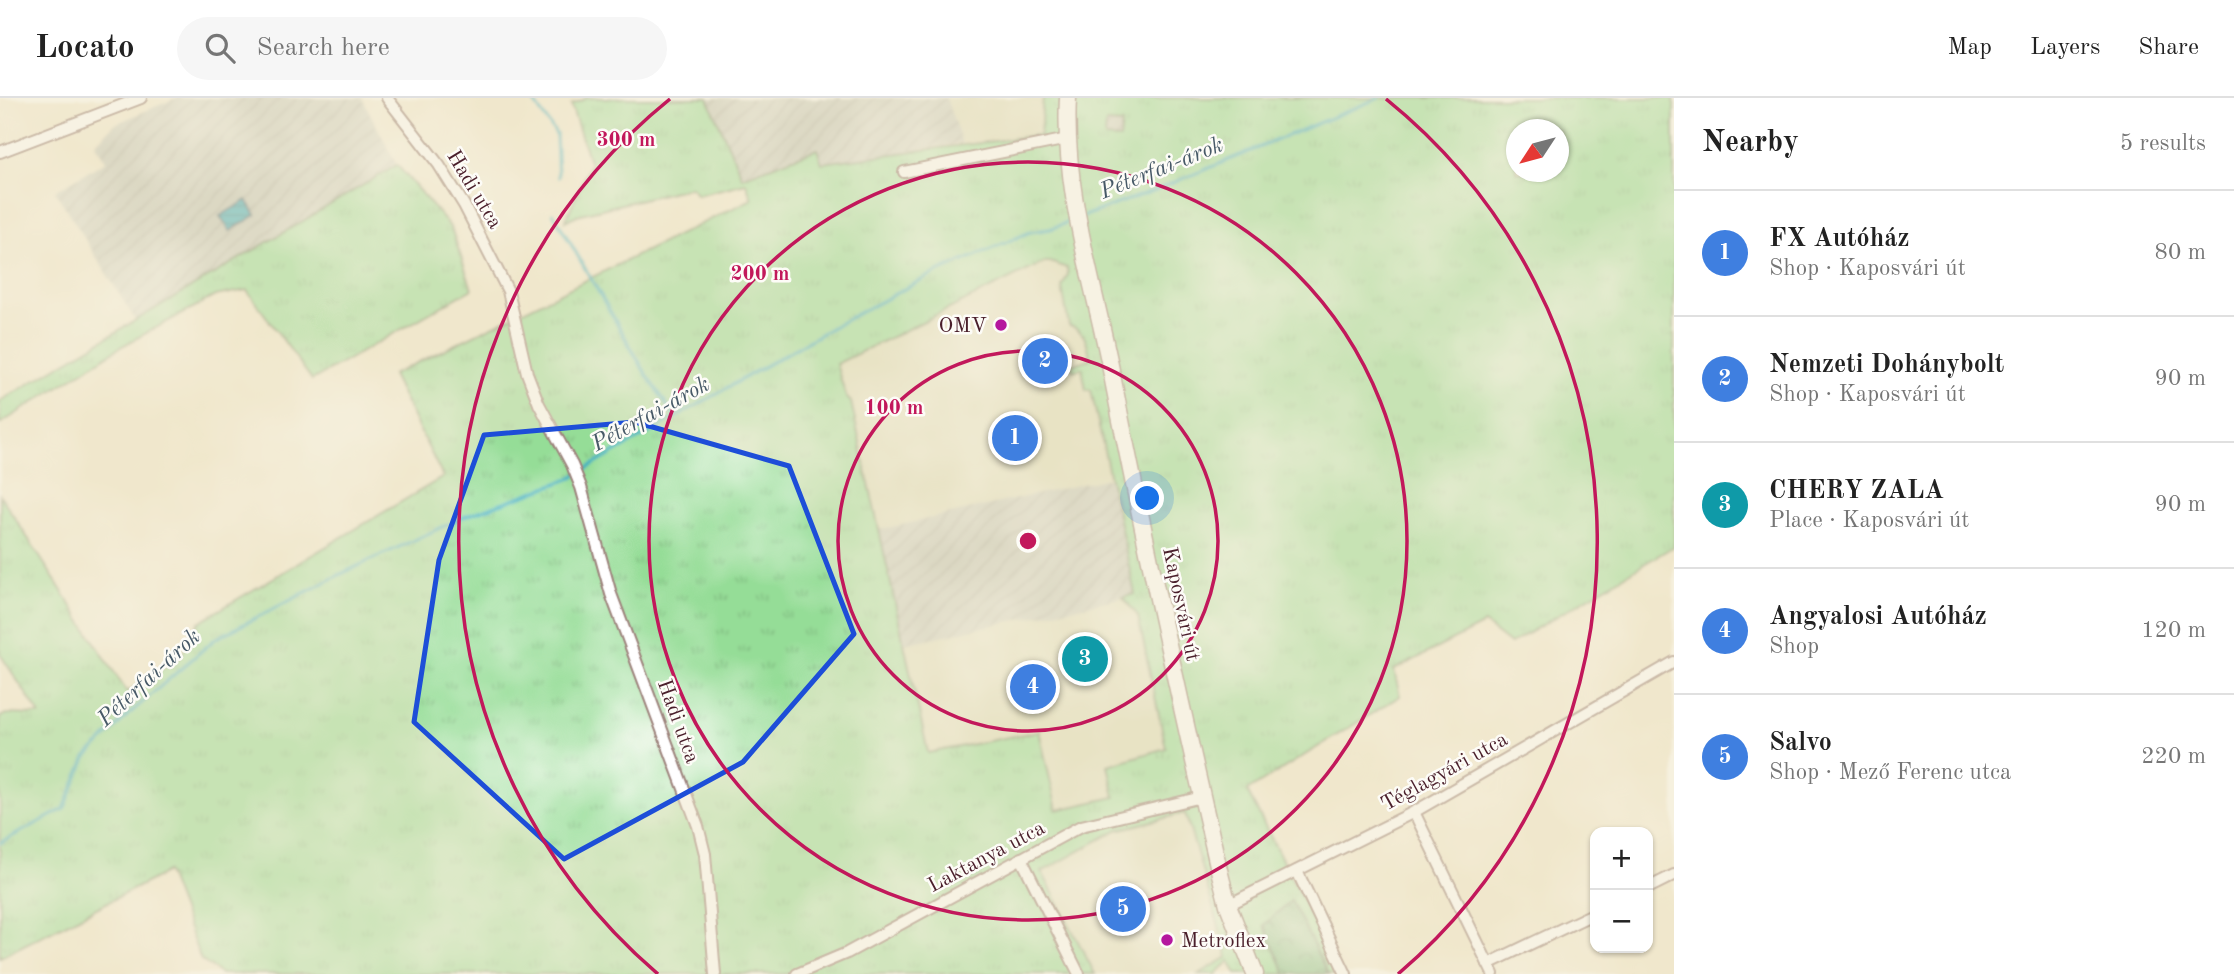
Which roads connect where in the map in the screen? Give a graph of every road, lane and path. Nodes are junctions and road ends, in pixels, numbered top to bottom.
1 (141, 98) edge
2 (387, 98) edge
3 (1068, 98) edge
4 (1068, 139) junction
5 (0, 152) edge
6 (904, 172) dead end
7 (1674, 662) edge
8 (1202, 797) junction
9 (1414, 812) junction
10 (1021, 858) junction
11 (1297, 871) junction
12 (1674, 875) edge
13 (1653, 886) edge
14 (1228, 905) junction
15 (1590, 916) edge
16 (1491, 969) edge
17 (715, 974) edge
18 (797, 974) edge
19 (1079, 974) edge
20 (1255, 974) edge
21 (1346, 974) edge

1 - 5 street
2 - 17 street, Hadi utca
3 - 4 main road, Kaposvári út
4 - 6 street
4 - 8 main road, Kaposvári út
7 - 9 street, Téglagyári utca
8 - 10 street, Laktanya utca
8 - 14 main road, Kaposvári út
9 - 11 street, Téglagyári utca
9 - 16 street
10 - 18 street, Laktanya utca
10 - 19 street
11 - 14 street, Téglagyári utca
11 - 21 street
12 - 13 street
14 - 20 main road, Kaposvári út
15 - 16 street

